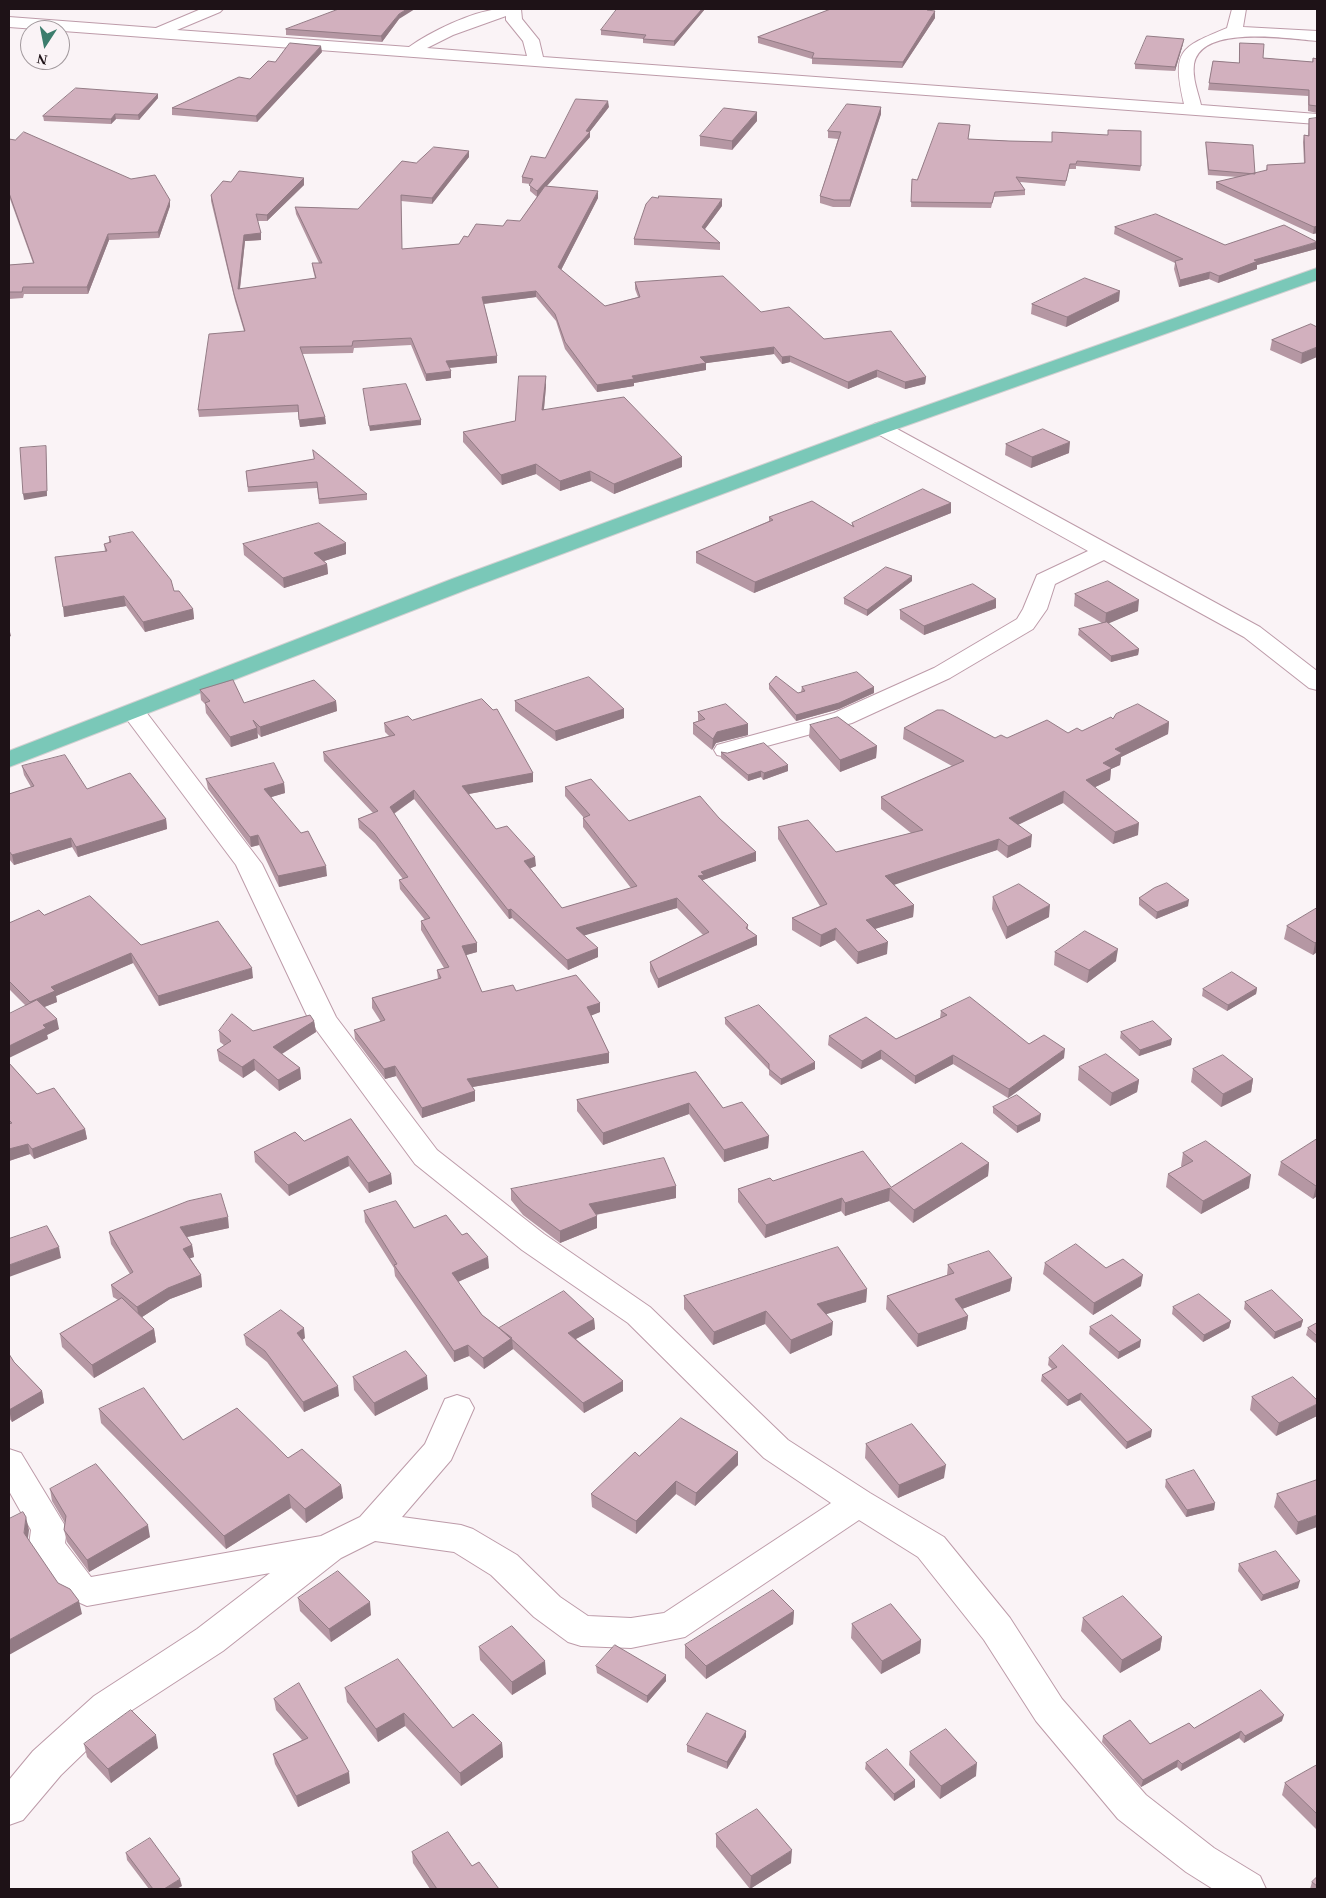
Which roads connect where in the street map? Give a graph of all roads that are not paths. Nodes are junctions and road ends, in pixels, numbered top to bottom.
1 (215, 9) edge
2 (513, 9) edge
3 (1239, 9) edge
4 (9, 22) edge
5 (1234, 31) junction
6 (161, 32) junction
7 (1317, 36) edge
8 (412, 51) junction
9 (537, 62) junction
10 (1194, 111) junction
11 (1317, 119) edge
12 (1317, 274) edge
13 (881, 428) junction
14 (1103, 552) junction
15 (1317, 683) edge
16 (134, 713) junction
17 (726, 750) dead end
18 (9, 760) edge
19 (457, 1408) dead end
20 (9, 1462) edge
21 (858, 1503) junction
22 (372, 1527) junction
23 (328, 1548) junction
24 (9, 1808) edge
25 (1246, 1889) edge

1 - 6 street
2 - 8 street
2 - 9 street
3 - 5 street
4 - 6 street
5 - 7 street
5 - 10 street
6 - 8 street
8 - 9 street
9 - 10 street
10 - 11 street
12 - 13 main road
13 - 14 street
13 - 16 main road
14 - 15 street
14 - 17 street
16 - 18 main road
16 - 21 street
19 - 22 street
20 - 23 street
21 - 22 street
21 - 25 street
22 - 23 street
23 - 24 street

